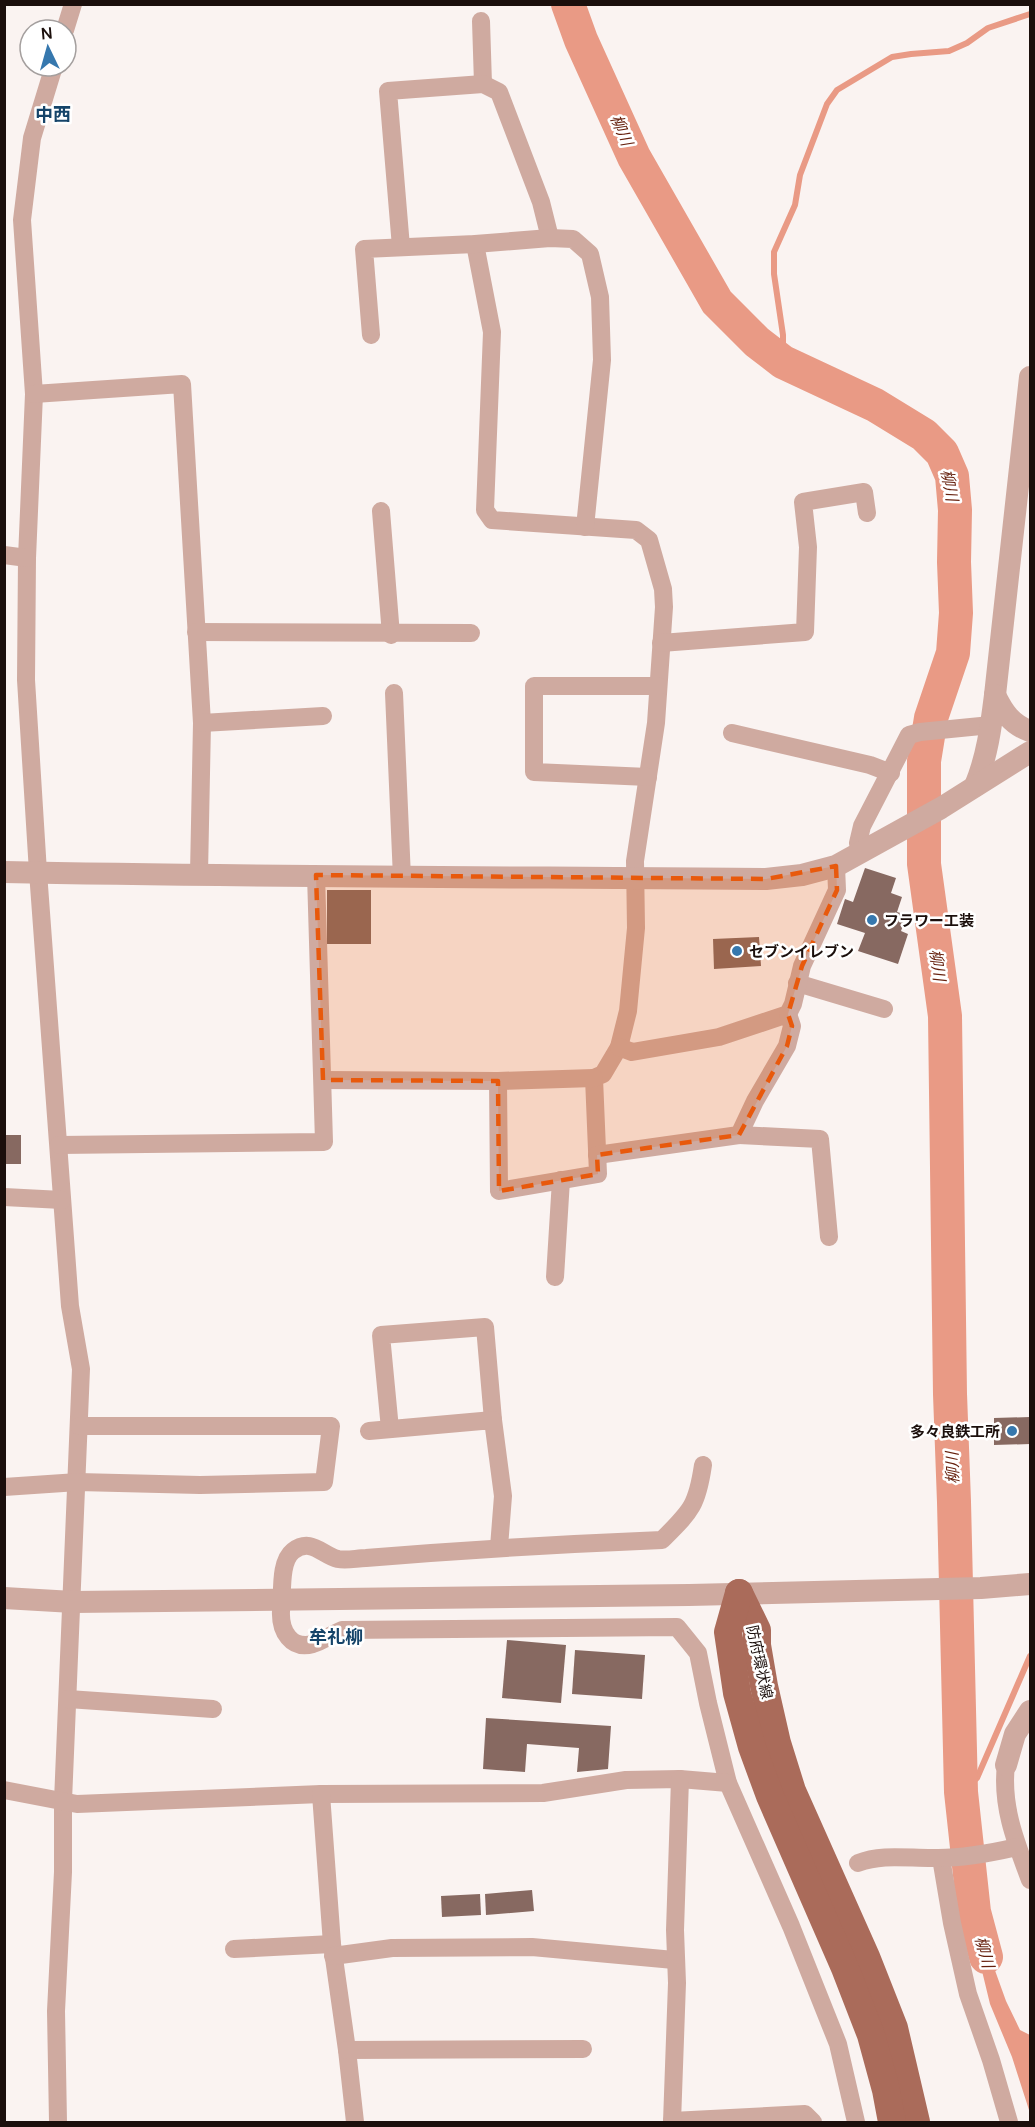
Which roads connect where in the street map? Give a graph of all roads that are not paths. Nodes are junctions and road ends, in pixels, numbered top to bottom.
1 (481, 21) dead end
2 (50, 78) edge
3 (483, 84) junction
4 (13, 221) edge
5 (550, 238) junction
6 (475, 244) junction
7 (400, 247) junction
8 (371, 334) dead end
9 (1030, 377) edge
10 (34, 394) junction
11 (381, 511) dead end
12 (867, 513) dead end
13 (585, 527) junction
14 (4, 555) edge
15 (27, 558) junction
16 (196, 632) junction
17 (471, 633) dead end
18 (391, 634) junction
19 (661, 643) junction
20 (658, 686) junction
21 (394, 693) dead end
22 (995, 695) junction
23 (323, 716) dead end
24 (202, 723) junction
25 (991, 725) junction
26 (1030, 731) edge
27 (732, 733) dead end
28 (1030, 752) edge
29 (891, 773) junction
30 (648, 777) junction
31 (975, 786) junction
32 (860, 852) junction
33 (836, 866) junction
34 (4, 872) edge
35 (38, 872) junction
36 (199, 874) junction
37 (316, 875) junction
38 (402, 878) junction
39 (634, 878) junction
40 (797, 983) junction
41 (884, 1009) dead end
42 (788, 1014) junction
43 (619, 1047) junction
44 (594, 1078) junction
45 (322, 1080) junction
46 (498, 1081) junction
47 (739, 1135) junction
48 (59, 1145) junction
49 (597, 1155) junction
50 (561, 1180) junction
51 (4, 1197) edge
52 (62, 1200) junction
53 (830, 1237) dead end
54 (555, 1277) dead end
55 (493, 1420) junction
56 (79, 1426) junction
57 (390, 1429) junction
58 (369, 1431) dead end
59 (703, 1465) dead end
60 (78, 1482) junction
61 (4, 1487) edge
62 (500, 1547) junction
63 (1030, 1584) edge
64 (739, 1593) junction
65 (4, 1598) edge
66 (283, 1599) junction
67 (72, 1602) junction
68 (68, 1699) junction
69 (213, 1709) dead end
70 (1030, 1711) edge
71 (1006, 1765) joint
72 (680, 1779) junction
73 (728, 1782) junction
74 (4, 1790) edge
75 (321, 1794) junction
76 (63, 1801) junction
77 (1017, 1847) junction
78 (944, 1858) junction
79 (858, 1863) dead end
80 (1030, 1880) edge
81 (234, 1949) dead end
82 (333, 1950) junction
83 (674, 1960) junction
84 (583, 2049) dead end
85 (347, 2050) junction
86 (58, 2122) edge
87 (355, 2122) edge
88 (672, 2122) edge
89 (813, 2122) edge
90 (856, 2122) edge
91 (892, 2122) edge
92 (916, 2122) edge
93 (1009, 2122) edge

1 - 3 street
2 - 4 street
3 - 5 street
3 - 7 street
4 - 10 street
5 - 6 street
5 - 13 street
6 - 7 street
6 - 13 street
7 - 8 street
9 - 22 street
10 - 15 street
10 - 16 street
11 - 18 street
12 - 19 street
13 - 19 street
14 - 15 street
15 - 35 street
16 - 18 street
16 - 24 street
17 - 18 street
19 - 20 street
20 - 30 street
20 - 30 street
21 - 38 street
22 - 25 street
22 - 26 street
23 - 24 street
24 - 36 street
25 - 29 street
25 - 31 street
27 - 29 street
28 - 31 street
29 - 32 street
30 - 39 street
31 - 32 street
32 - 33 street
33 - 39 street
33 - 40 street
34 - 35 street
35 - 36 street
35 - 48 street
36 - 37 street
37 - 38 street
37 - 45 street
38 - 39 street
39 - 43 street
40 - 41 street
40 - 42 street
42 - 43 street
42 - 47 street
43 - 44 street
44 - 46 street
44 - 49 street
45 - 46 street
45 - 48 street
46 - 50 street
47 - 49 street
47 - 53 street
48 - 52 street
49 - 50 street
50 - 54 street
51 - 52 street
52 - 56 street
55 - 57 street
55 - 57 street
55 - 62 street
56 - 60 street
56 - 60 street
57 - 58 street
59 - 62 street
60 - 61 street
60 - 67 street
62 - 66 street
63 - 64 street
64 - 66 street
64 - 91 main road, 防府環状線
64 - 92 main road, 防府環状線
65 - 67 street
66 - 67 street
66 - 73 street
67 - 68 street
68 - 69 street
68 - 76 street
70 - 71 street
71 - 77 street
72 - 73 street
72 - 75 street
72 - 83 street
73 - 90 street
74 - 76 street
75 - 76 street
75 - 82 street
76 - 86 street
77 - 78 street
77 - 80 street
78 - 79 street
78 - 93 street
81 - 82 street
82 - 83 street
82 - 85 street
83 - 88 street
84 - 85 street
85 - 87 street
88 - 89 street

